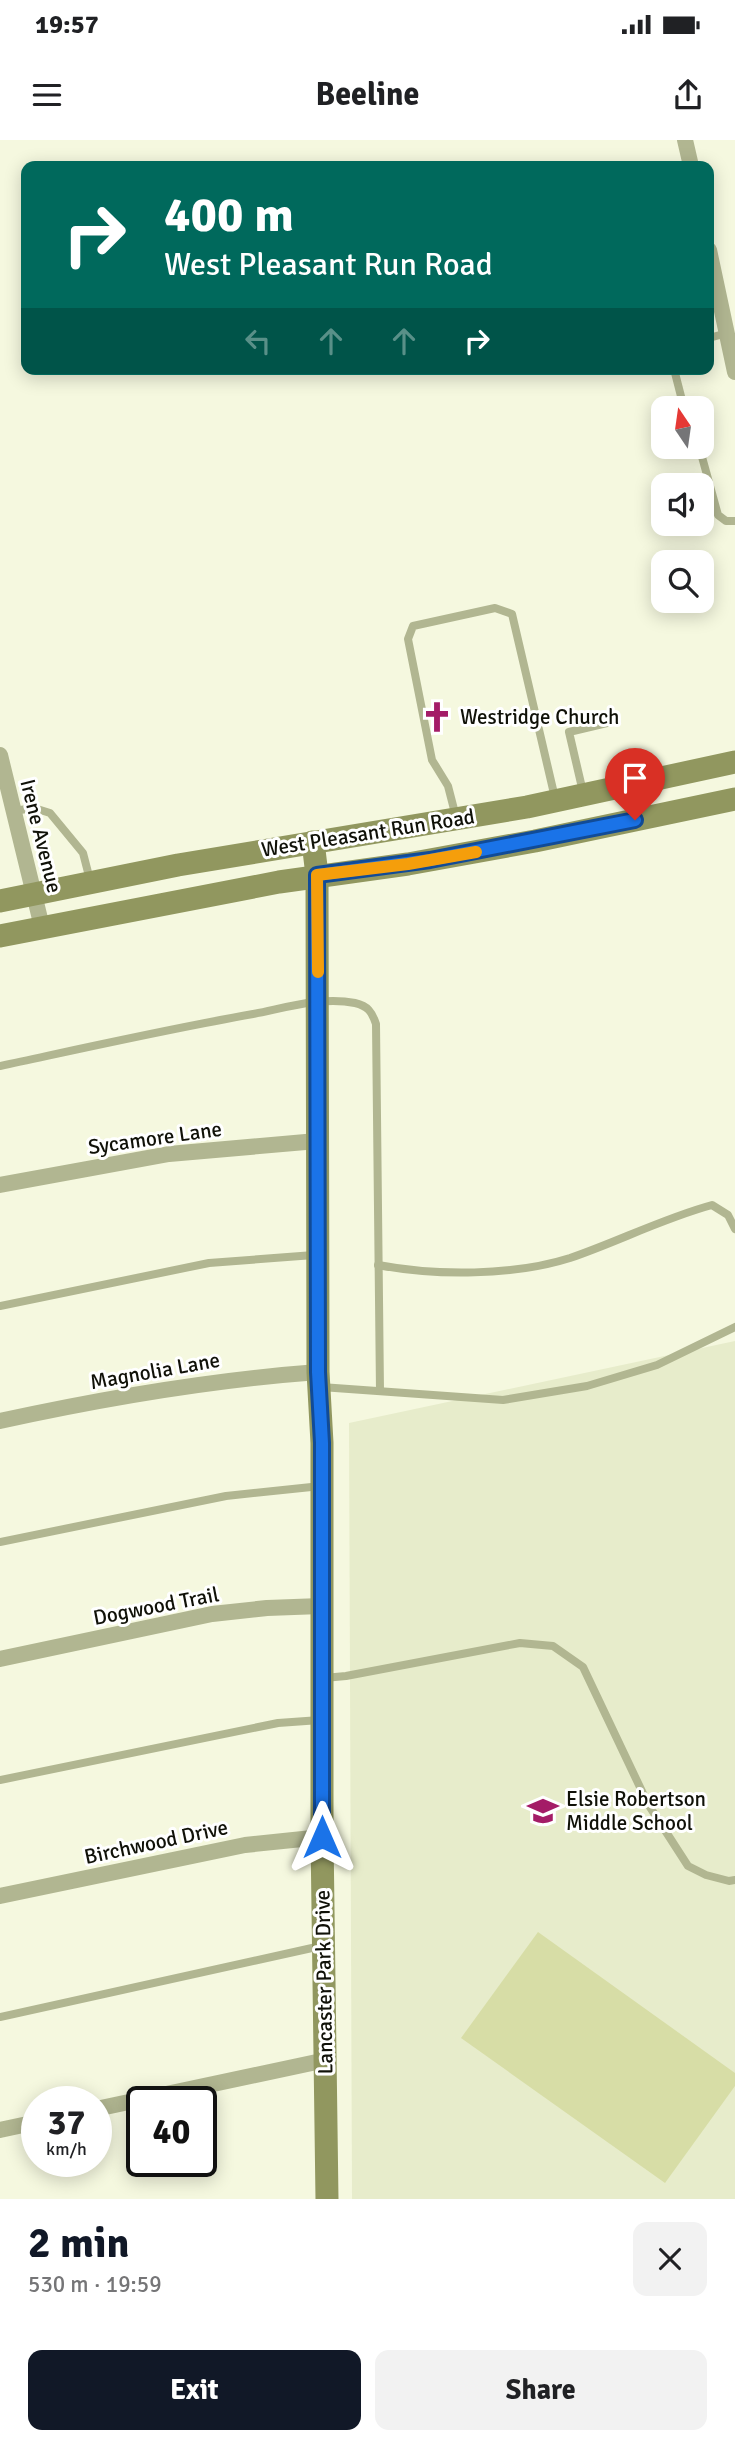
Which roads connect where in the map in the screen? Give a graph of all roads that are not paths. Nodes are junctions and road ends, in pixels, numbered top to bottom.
1 (685, 140) edge
2 (690, 161) edge
3 (714, 273) edge
4 (727, 333) junction
5 (714, 337) edge
6 (735, 372) edge
7 (676, 375) edge
8 (681, 396) edge
9 (703, 459) edge
10 (735, 520) edge
11 (607, 723) dead end
12 (0, 755) edge
13 (735, 762) edge
14 (583, 795) junction
15 (735, 799) edge
16 (555, 801) junction
17 (13, 811) junction
18 (457, 820) junction
19 (562, 836) junction
20 (313, 842) junction
21 (317, 875) junction
22 (91, 883) junction
23 (34, 894) junction
24 (0, 901) edge
25 (42, 928) junction
26 (0, 936) edge
27 (318, 1002) junction
28 (0, 1066) edge
29 (317, 1141) junction
30 (0, 1185) edge
31 (735, 1229) edge
32 (318, 1255) junction
33 (378, 1265) junction
34 (0, 1306) edge
35 (735, 1326) edge
36 (318, 1380) junction
37 (380, 1391) junction
38 (0, 1421) edge
39 (322, 1486) junction
40 (0, 1542) edge
41 (321, 1606) junction
42 (0, 1659) edge
43 (321, 1678) junction
44 (322, 1720) junction
45 (0, 1780) edge
46 (322, 1837) junction
47 (735, 1880) edge
48 (0, 1896) edge
49 (324, 1945) junction
50 (0, 2017) edge
51 (326, 2060) junction
52 (112, 2106) edge
53 (21, 2125) edge
54 (0, 2130) edge
55 (327, 2199) edge

1 - 2 street
3 - 4 street
4 - 5 lane
4 - 6 street
7 - 8 lane
9 - 10 lane
11 - 14 lane
12 - 17 street, Irene Avenue
13 - 14 main road, West Pleasant Run Road
14 - 16 main road, West Pleasant Run Road
15 - 19 main road, West Pleasant Run Road
16 - 18 main road, West Pleasant Run Road
16 - 18 lane
16 - 19 main road
17 - 22 lane
17 - 23 street, Irene Avenue
18 - 20 main road, West Pleasant Run Road
19 - 21 main road, West Pleasant Run Road
20 - 21 main road, Lancaster Park Drive
20 - 22 main road, West Pleasant Run Road
21 - 25 main road, West Pleasant Run Road
21 - 27 main road, Lancaster Park Drive
22 - 23 main road, West Pleasant Run Road
23 - 24 main road, West Pleasant Run Road
23 - 25 street, Irene Avenue
25 - 26 main road, West Pleasant Run Road
27 - 28 lane
27 - 29 main road, Lancaster Park Drive
27 - 33 lane
29 - 30 street, Sycamore Lane
29 - 32 main road, Lancaster Park Drive
31 - 33 lane
32 - 34 lane
32 - 36 main road, Lancaster Park Drive
33 - 37 lane
35 - 37 lane
36 - 37 lane
36 - 38 street, Magnolia Lane
36 - 39 main road, Lancaster Park Drive
39 - 40 lane
39 - 41 main road, Lancaster Park Drive
41 - 42 street, Dogwood Trail
41 - 43 main road, Lancaster Park Drive
43 - 44 main road, Lancaster Park Drive
43 - 47 lane
44 - 45 lane
44 - 46 main road, Lancaster Park Drive
46 - 48 street, Birchwood Drive
46 - 49 main road, Lancaster Park Drive
49 - 50 lane
49 - 51 main road, Lancaster Park Drive
51 - 52 street
51 - 55 main road, Lancaster Park Drive
53 - 54 street

